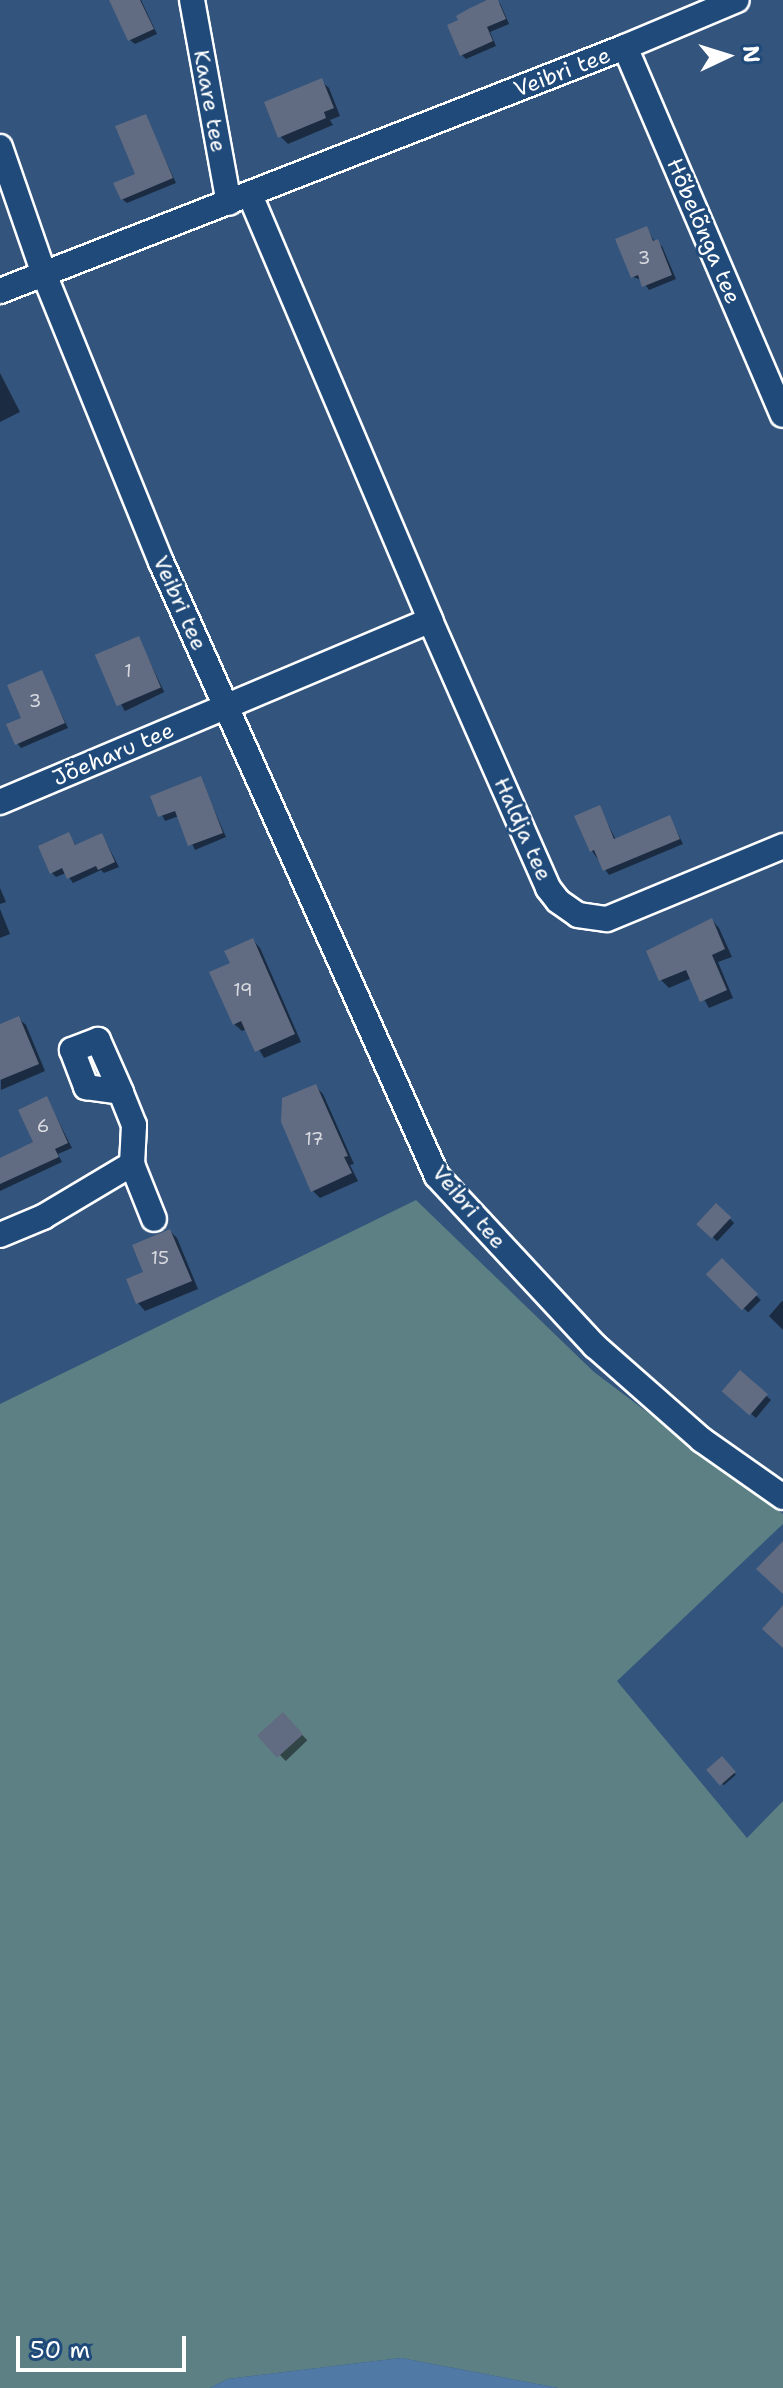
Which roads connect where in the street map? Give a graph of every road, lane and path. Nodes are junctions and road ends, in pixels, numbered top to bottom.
1 (192, 0) edge
2 (737, 0) edge
3 (625, 47) junction
4 (0, 147) edge
5 (240, 199) junction
6 (44, 274) junction
7 (0, 291) edge
8 (783, 415) edge
9 (430, 620) junction
10 (225, 706) junction
11 (0, 802) edge
12 (783, 846) edge
13 (121, 1092) dead end
14 (132, 1164) junction
15 (154, 1219) dead end
16 (0, 1235) edge
17 (783, 1497) edge

1 - 5 street, Kaare tee
2 - 3 street, Veibri tee
3 - 5 street, Veibri tee
3 - 8 street, Hõbelõnga tee
4 - 6 street
5 - 6 street, Veibri tee
5 - 9 street, Haldja tee
6 - 7 street
6 - 10 street, Veibri tee
9 - 10 street
9 - 12 street, Haldja tee
10 - 11 street, Jõeharu tee
10 - 17 street, Veibri tee
13 - 14 street
14 - 15 street
14 - 16 street

